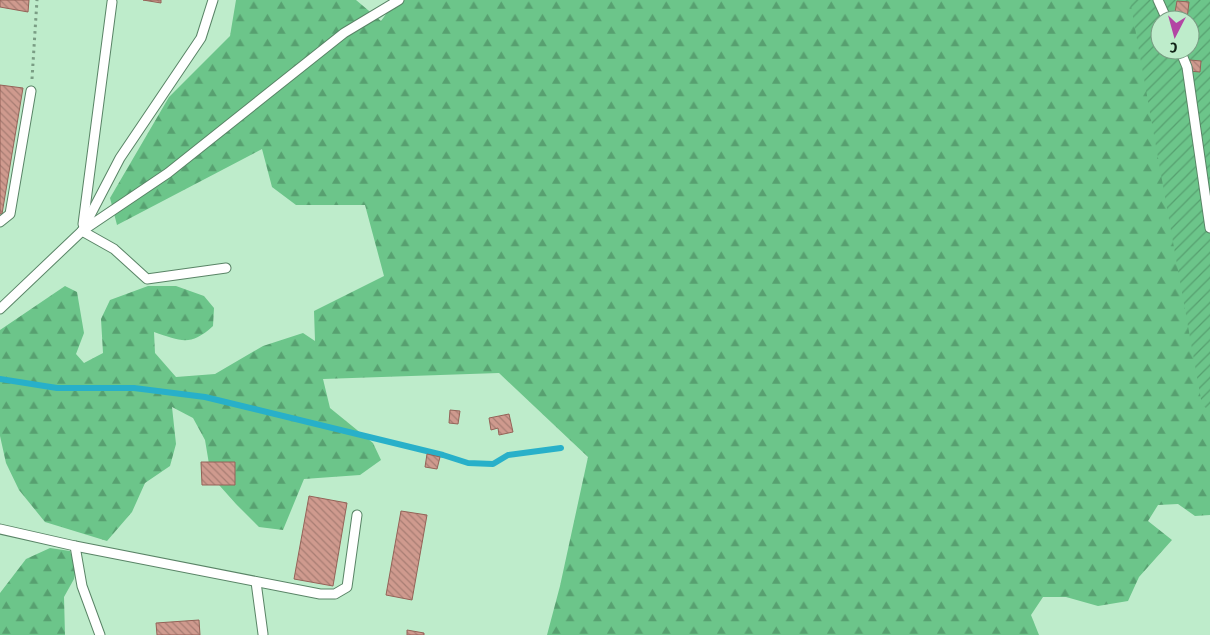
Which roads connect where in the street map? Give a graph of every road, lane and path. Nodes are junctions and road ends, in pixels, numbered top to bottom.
1 (37, 0) edge
2 (213, 0) edge
3 (399, 0) edge
4 (112, 2) dead end
5 (1184, 60) edge
6 (31, 91) joint
7 (0, 222) edge
8 (1210, 228) edge
9 (82, 232) junction
10 (226, 268) dead end
11 (0, 309) edge
12 (356, 515) dead end
13 (0, 529) edge
14 (75, 546) junction
15 (256, 582) junction
16 (263, 634) edge
17 (100, 635) edge

1 - 6 path
2 - 9 lane
3 - 9 lane
4 - 9 lane
5 - 8 lane
6 - 7 lane
9 - 10 lane
9 - 11 lane
12 - 15 lane
13 - 14 lane
14 - 15 lane
14 - 17 lane
15 - 16 lane

